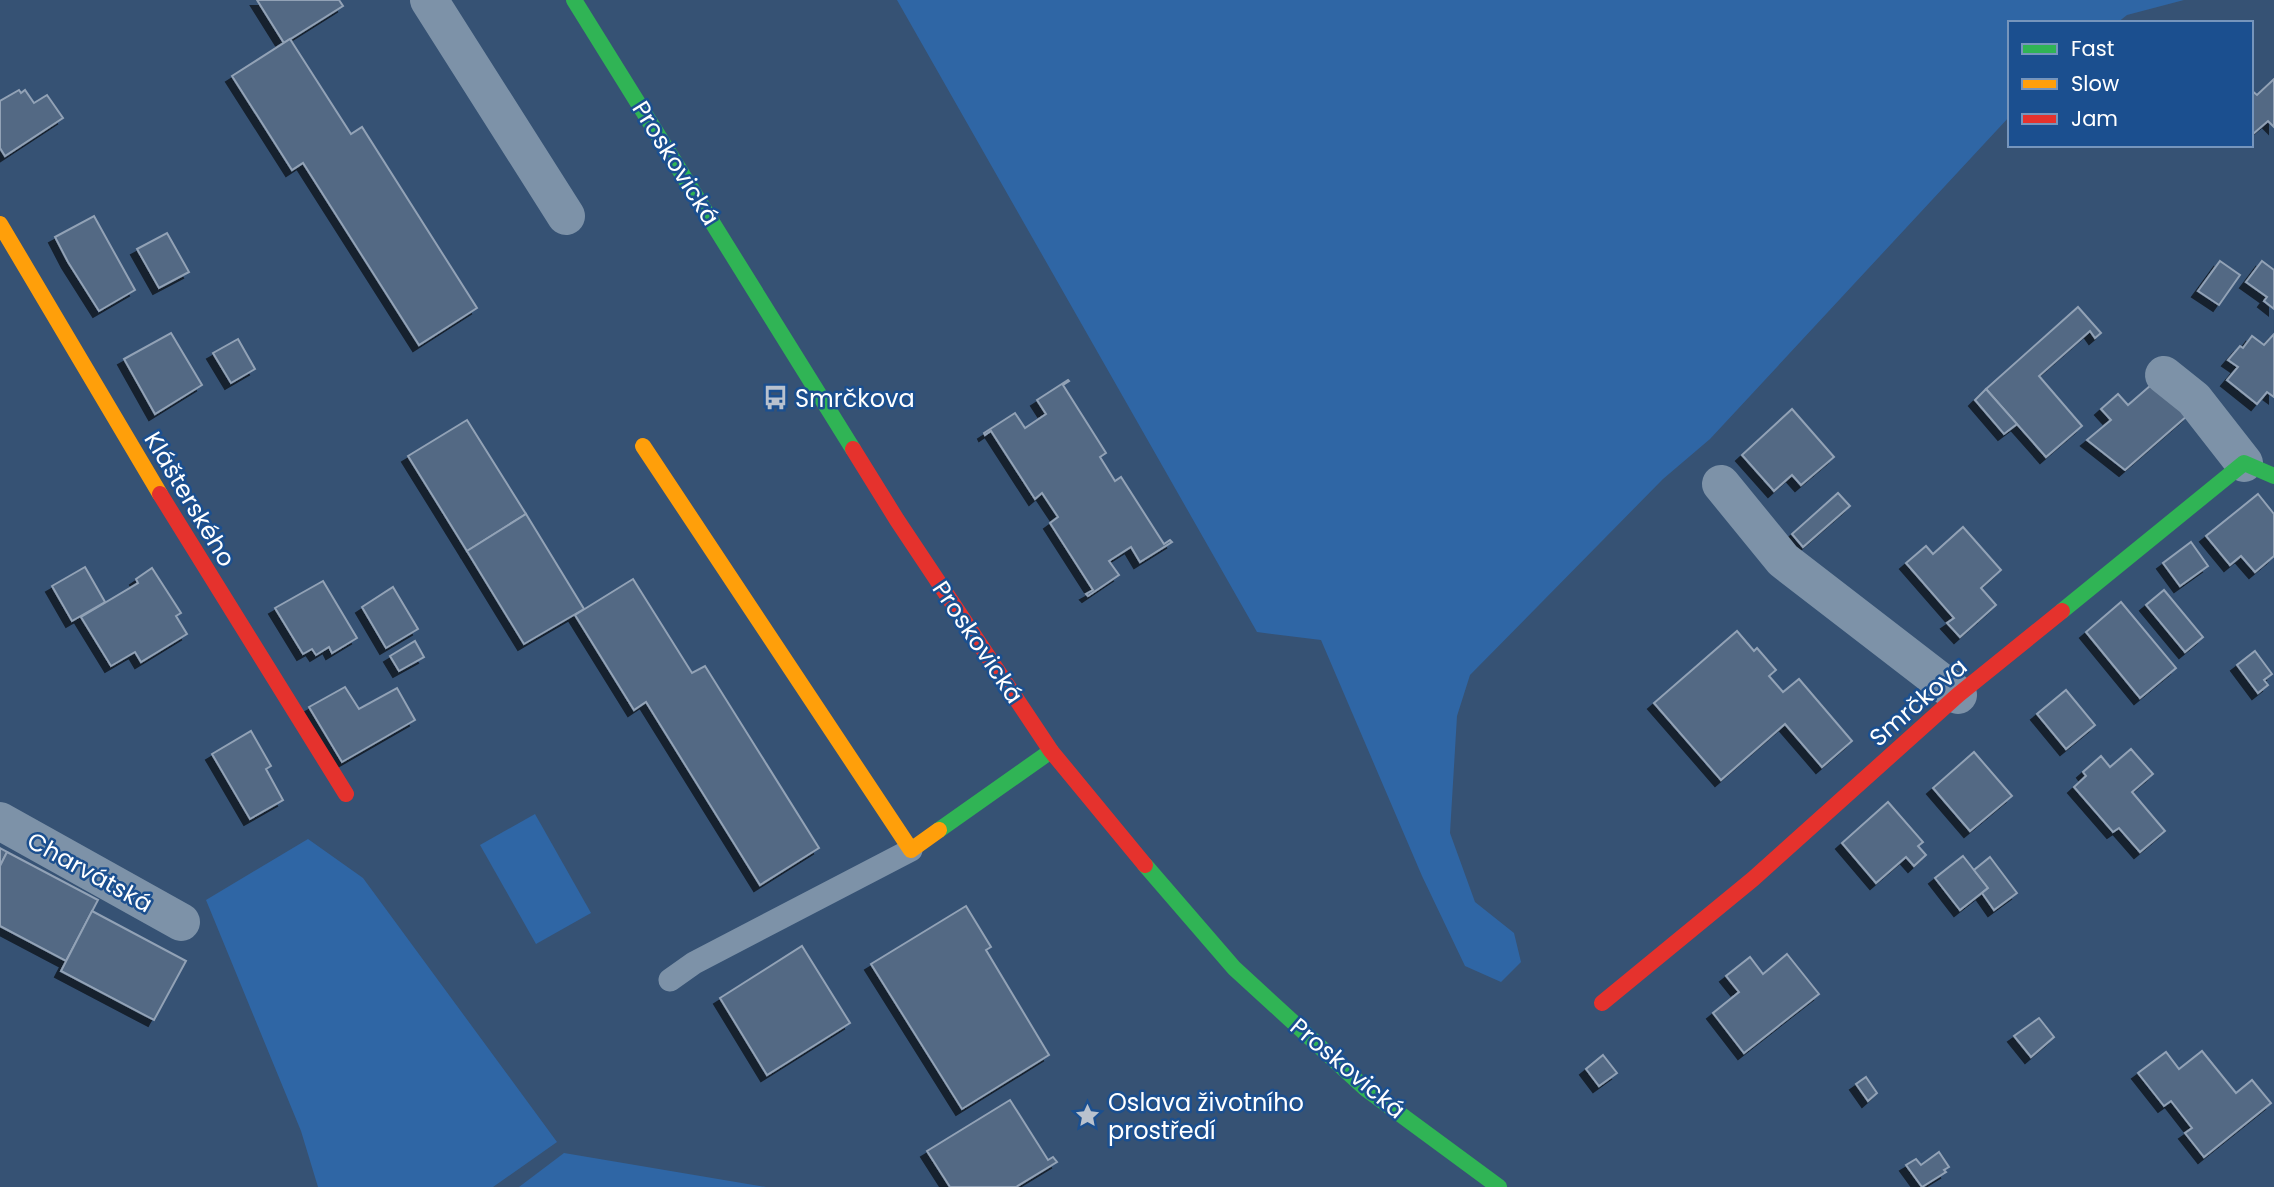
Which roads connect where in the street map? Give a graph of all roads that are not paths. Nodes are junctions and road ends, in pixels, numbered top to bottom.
1 (429, 0) edge
2 (574, 0) edge
3 (565, 216) dead end
4 (0, 224) edge
5 (2164, 375) dead end
6 (643, 446) dead end
7 (2259, 469) edge
8 (1721, 484) dead end
9 (1958, 695) junction
10 (1051, 751) junction
11 (346, 793) dead end
12 (0, 821) edge
13 (911, 850) junction
14 (181, 922) dead end
15 (670, 980) dead end
16 (1602, 1003) dead end
17 (1499, 1187) edge

1 - 3 street
2 - 10 street, Proskovická
4 - 11 street, Klášterského
5 - 7 street
6 - 13 street
7 - 9 street, Smrčkova
8 - 9 street
9 - 16 street, Smrčkova
10 - 13 street
10 - 17 street, Proskovická
12 - 14 street, Charvátská
13 - 15 lane

